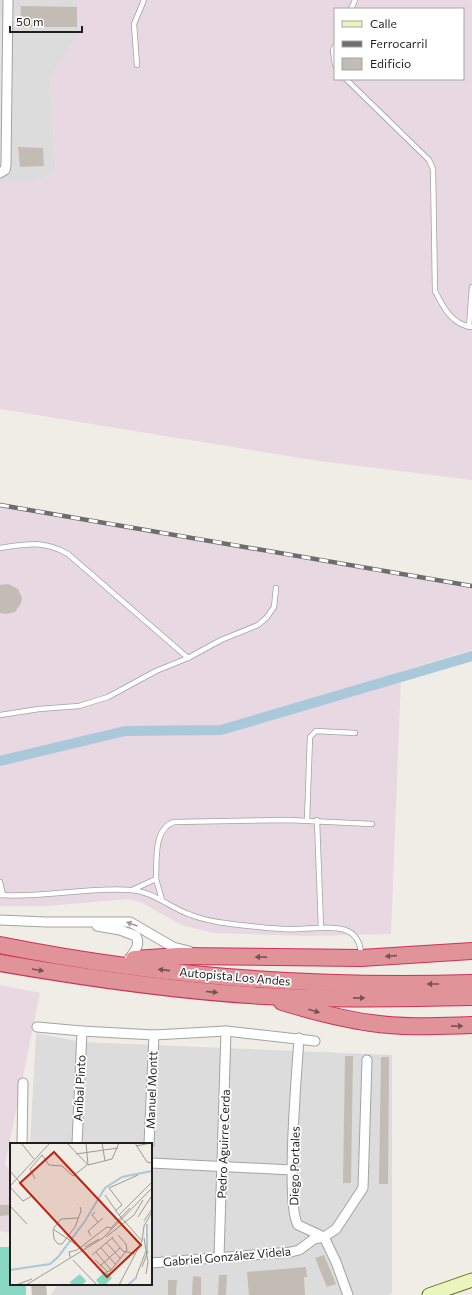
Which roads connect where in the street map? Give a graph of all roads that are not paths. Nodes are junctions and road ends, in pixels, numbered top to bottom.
1 (8, 0) edge
2 (144, 0) edge
3 (137, 65) dead end
4 (347, 80) edge
5 (0, 173) edge
6 (472, 287) edge
7 (471, 326) edge
8 (0, 548) edge
9 (276, 588) dead end
10 (188, 658) junction
11 (0, 716) edge
12 (356, 733) dead end
13 (307, 820) junction
14 (317, 820) junction
15 (372, 824) dead end
16 (156, 879) junction
17 (0, 882) edge
18 (132, 890) junction
19 (2, 895) edge
20 (162, 900) junction
21 (0, 920) edge
22 (76, 922) junction
23 (321, 928) junction
24 (0, 945) edge
25 (472, 951) edge
26 (205, 956) junction
27 (360, 958) junction
28 (129, 959) junction
29 (86, 961) junction
30 (0, 963) edge
31 (472, 983) edge
32 (264, 996) junction
33 (472, 997) edge
34 (472, 1025) edge
35 (37, 1026) dead end
36 (82, 1031) junction
37 (226, 1031) junction
38 (154, 1036) junction
39 (299, 1038) junction
40 (315, 1041) dead end
41 (367, 1060) dead end
42 (23, 1083) dead end
43 (22, 1143) edge
44 (76, 1143) edge
45 (149, 1143) edge
46 (152, 1163) edge
47 (222, 1166) junction
48 (292, 1170) junction
49 (324, 1237) junction
50 (219, 1257) junction
51 (152, 1263) edge
52 (472, 1280) edge
53 (348, 1295) edge
54 (429, 1295) edge

1 - 5 street
2 - 3 lane
4 - 7 lane
6 - 7 lane
8 - 10 lane
9 - 10 lane
10 - 11 lane
12 - 13 lane
13 - 14 lane
13 - 16 lane
14 - 15 lane
14 - 23 lane
16 - 18 lane
16 - 20 lane
17 - 19 lane
18 - 19 lane
18 - 20 lane
20 - 23 lane
21 - 22 street
26 -> 22 street
22 - 28 street
23 - 27 lane
24 - 29 highway, Autopista Los Andes
25 -> 27 highway
27 -> 26 highway
26 - 28 highway
28 - 29 highway
31 -> 29 highway, Autopista Los Andes
30 -> 32 highway, Autopista Los Andes
32 -> 33 highway, Autopista Los Andes
32 -> 34 highway
35 - 36 street
36 - 38 street
36 - 44 street, Aníbal Pinto
37 - 38 street
37 - 39 street
37 - 47 street, Pedro Aguirre Cerda
38 - 45 street, Manuel Montt
39 - 40 street
39 - 48 street, Diego Portales
41 - 49 street, Gabriel González Videla
42 - 43 street
46 - 47 street
47 - 48 street
47 - 50 street, Pedro Aguirre Cerda
48 - 49 street, Diego Portales
49 - 50 street, Gabriel González Videla
49 - 53 street
50 - 51 street, Gabriel González Videla
52 - 54 main road

